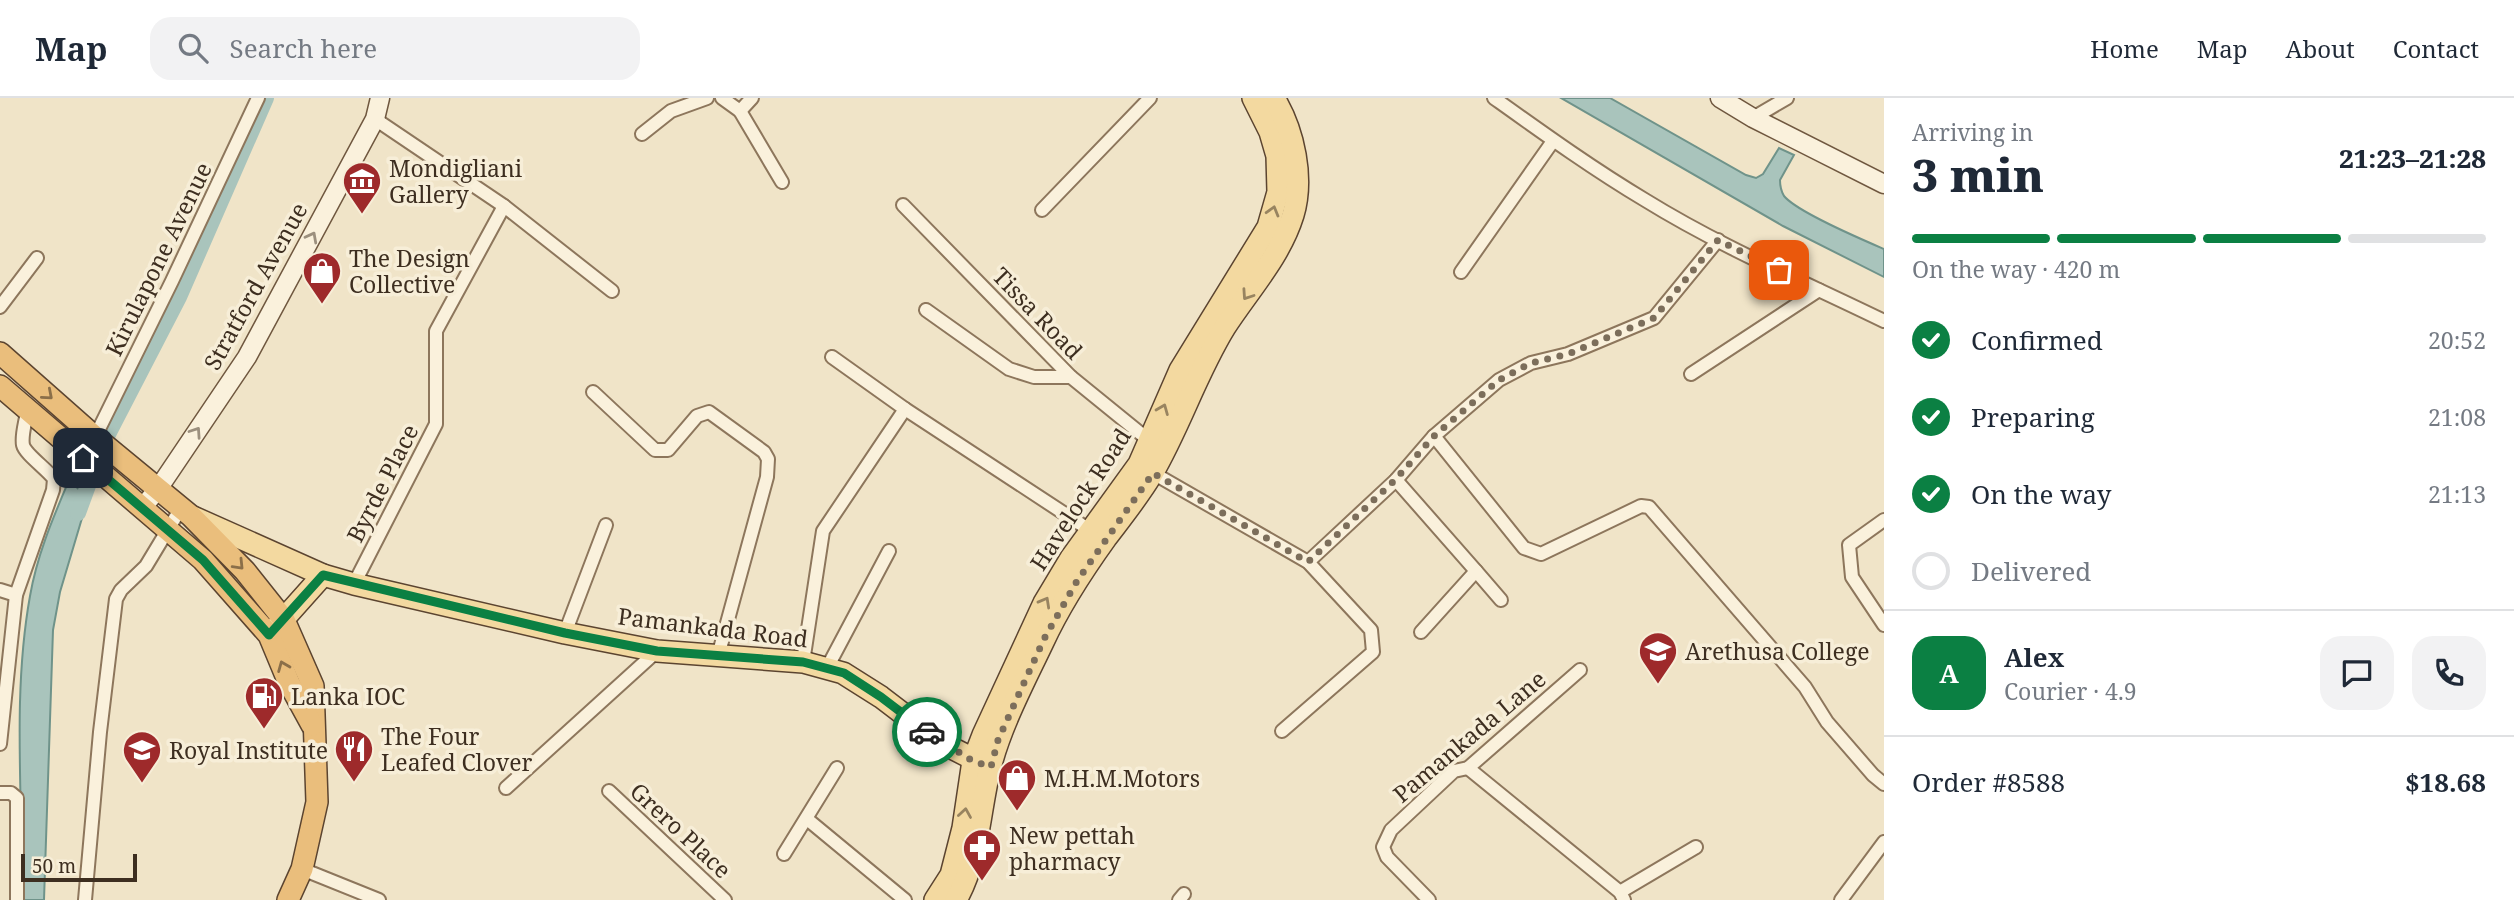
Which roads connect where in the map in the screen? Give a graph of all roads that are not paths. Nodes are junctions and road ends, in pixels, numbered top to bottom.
1 (258, 98) edge
2 (380, 98) edge
3 (707, 98) edge
4 (722, 98) edge
5 (752, 98) edge
6 (1150, 98) edge
7 (1253, 98) edge
8 (1274, 98) edge
9 (1494, 98) edge
10 (1720, 98) edge
11 (1787, 98) edge
12 (740, 111) junction
13 (1753, 118) junction
14 (375, 120) junction
15 (642, 134) dead end
16 (1553, 141) junction
17 (782, 182) dead end
18 (1884, 184) edge
19 (903, 205) dead end
20 (504, 206) junction
21 (1042, 210) dead end
22 (1718, 240) junction
23 (37, 258) dead end
24 (1461, 272) dead end
25 (1819, 289) junction
26 (612, 291) dead end
27 (0, 307) edge
28 (926, 310) dead end
29 (1884, 321) edge
30 (0, 353) edge
31 (832, 357) dead end
32 (1691, 374) dead end
33 (1071, 377) junction
34 (0, 386) edge
35 (593, 392) dead end
36 (905, 409) junction
37 (27, 411) junction
38 (1434, 436) junction
39 (95, 437) junction
40 (1151, 442) junction
41 (1153, 473) junction
42 (1395, 480) junction
43 (158, 489) junction
44 (142, 508) junction
45 (186, 512) junction
46 (1884, 520) edge
47 (606, 525) dead end
48 (167, 530) junction
49 (1091, 531) junction
50 (889, 551) dead end
51 (1308, 562) junction
52 (1476, 572) junction
53 (323, 575) junction
54 (354, 584) junction
55 (0, 590) edge
56 (16, 595) junction
57 (1501, 600) dead end
58 (284, 620) junction
59 (1884, 625) edge
60 (1421, 632) dead end
61 (565, 633) junction
62 (269, 635) junction
63 (657, 651) junction
64 (718, 656) junction
65 (803, 662) junction
66 (827, 668) junction
67 (1580, 670) dead end
68 (313, 727) junction
69 (1282, 731) dead end
70 (0, 744) edge
71 (982, 764) junction
72 (837, 768) dead end
73 (1468, 768) junction
74 (1884, 784) edge
75 (506, 788) dead end
76 (609, 791) dead end
77 (0, 793) edge
78 (807, 819) junction
79 (1884, 842) edge
80 (1696, 847) dead end
81 (784, 854) dead end
82 (302, 869) junction
83 (1622, 896) edge
84 (17, 900) edge
85 (85, 900) edge
86 (288, 900) edge
87 (379, 900) edge
88 (725, 900) edge
89 (905, 900) edge
90 (935, 900) edge
91 (956, 900) edge
92 (1429, 900) edge
93 (1841, 900) edge

1 - 39 street, Kirulapone Avenue
2 - 14 main road, Stratford Avenue
3 - 15 street
4 - 12 street
5 - 12 street
6 - 21 street
40 -> 7 main road, Havelock Road
8 -> 41 main road, Havelock Road
9 - 16 street
10 - 13 main road
11 - 13 street
12 - 17 street
13 - 18 main road
14 - 20 street
43 -> 14 main road, Stratford Avenue
16 - 22 street
16 - 24 street
19 - 33 street, Tissa Road
20 - 26 street
20 - 54 street, Byrde Place
22 - 25 street
22 - 38 street
23 - 27 street
25 - 29 street
25 - 32 street
28 - 33 street
30 -> 39 highway
31 - 36 street
33 - 40 street, Tissa Road
34 - 37 highway
35 - 64 street
36 - 49 street
36 - 65 street
37 - 44 highway
37 - 56 street
38 - 42 street
38 - 74 street
39 - 43 highway
40 - 49 main road, Havelock Road
41 - 51 street
41 - 71 main road, Havelock Road
42 - 51 street
42 - 52 street
43 - 44 main road, Stratford Avenue
43 - 45 highway
44 - 48 highway
45 - 48 street
45 - 53 main road, Pamankada Road
45 -> 58 highway
46 - 59 street
47 - 61 street
48 - 62 highway
48 - 85 street
71 -> 49 main road, Havelock Road
50 - 66 street
51 - 69 street
52 - 57 street
52 - 60 street
53 - 54 main road, Pamankada Road
53 - 58 main road
54 - 61 main road, Pamankada Road
55 - 56 street
56 - 70 street
58 - 62 main road
58 - 68 highway
61 - 63 main road, Pamankada Road
68 -> 62 highway
63 - 64 main road, Pamankada Road
63 - 75 street
64 - 65 main road, Pamankada Road
65 - 66 main road, Pamankada Road
66 - 71 main road, Pamankada Road
67 - 73 street, Pamankada Lane
68 - 82 highway
90 -> 71 main road, Havelock Road
71 - 91 main road, Havelock Road
72 - 78 street
73 - 83 street
73 - 92 street, Pamankada Lane
76 - 88 street, Grero Place
77 - 84 street
78 - 81 street
78 - 89 street
79 - 93 street
80 - 83 street
82 - 86 highway
82 - 87 street

